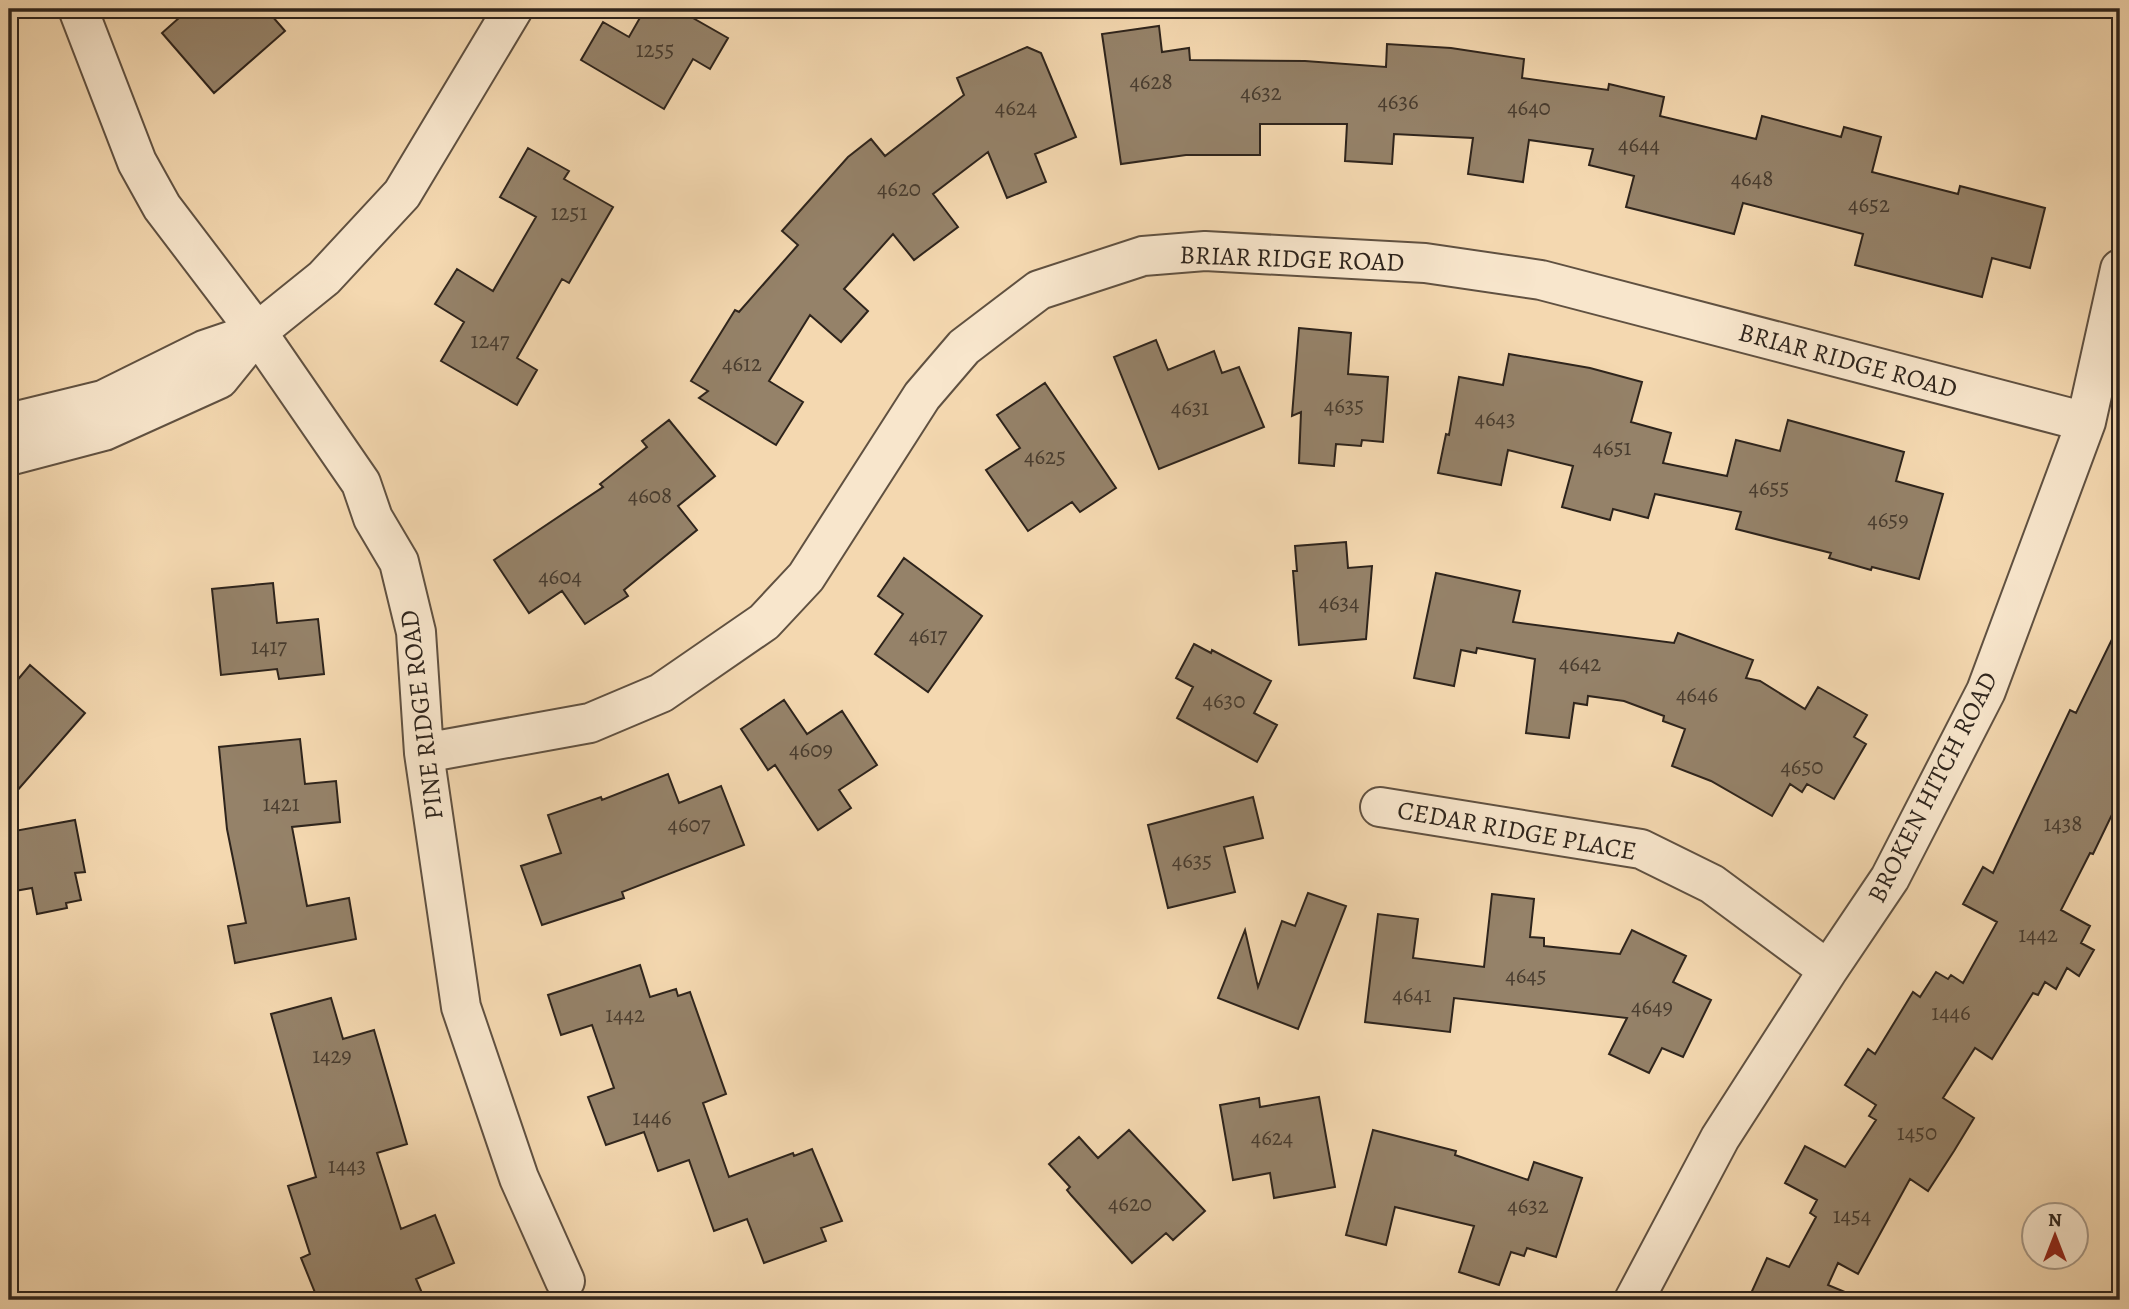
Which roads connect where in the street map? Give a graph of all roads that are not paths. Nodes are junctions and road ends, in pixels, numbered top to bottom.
1 (78, 9) edge
2 (513, 9) edge
3 (2120, 269) edge
4 (257, 332) junction
5 (2086, 422) junction
6 (9, 423) edge
7 (9, 456) edge
8 (424, 753) junction
9 (1380, 807) dead end
10 (1828, 970) junction
11 (565, 1281) dead end
12 (1634, 1300) edge

1 - 4 street, PINE RIDGE ROAD
2 - 4 street
3 - 5 street, BROKEN HITCH ROAD
4 - 6 street
4 - 7 street
4 - 8 street, PINE RIDGE ROAD
5 - 8 street, BRIAR RIDGE ROAD
5 - 10 street, BROKEN HITCH ROAD
8 - 11 street, PINE RIDGE ROAD
9 - 10 street, CEDAR RIDGE PLACE
10 - 12 street, BROKEN HITCH ROAD

